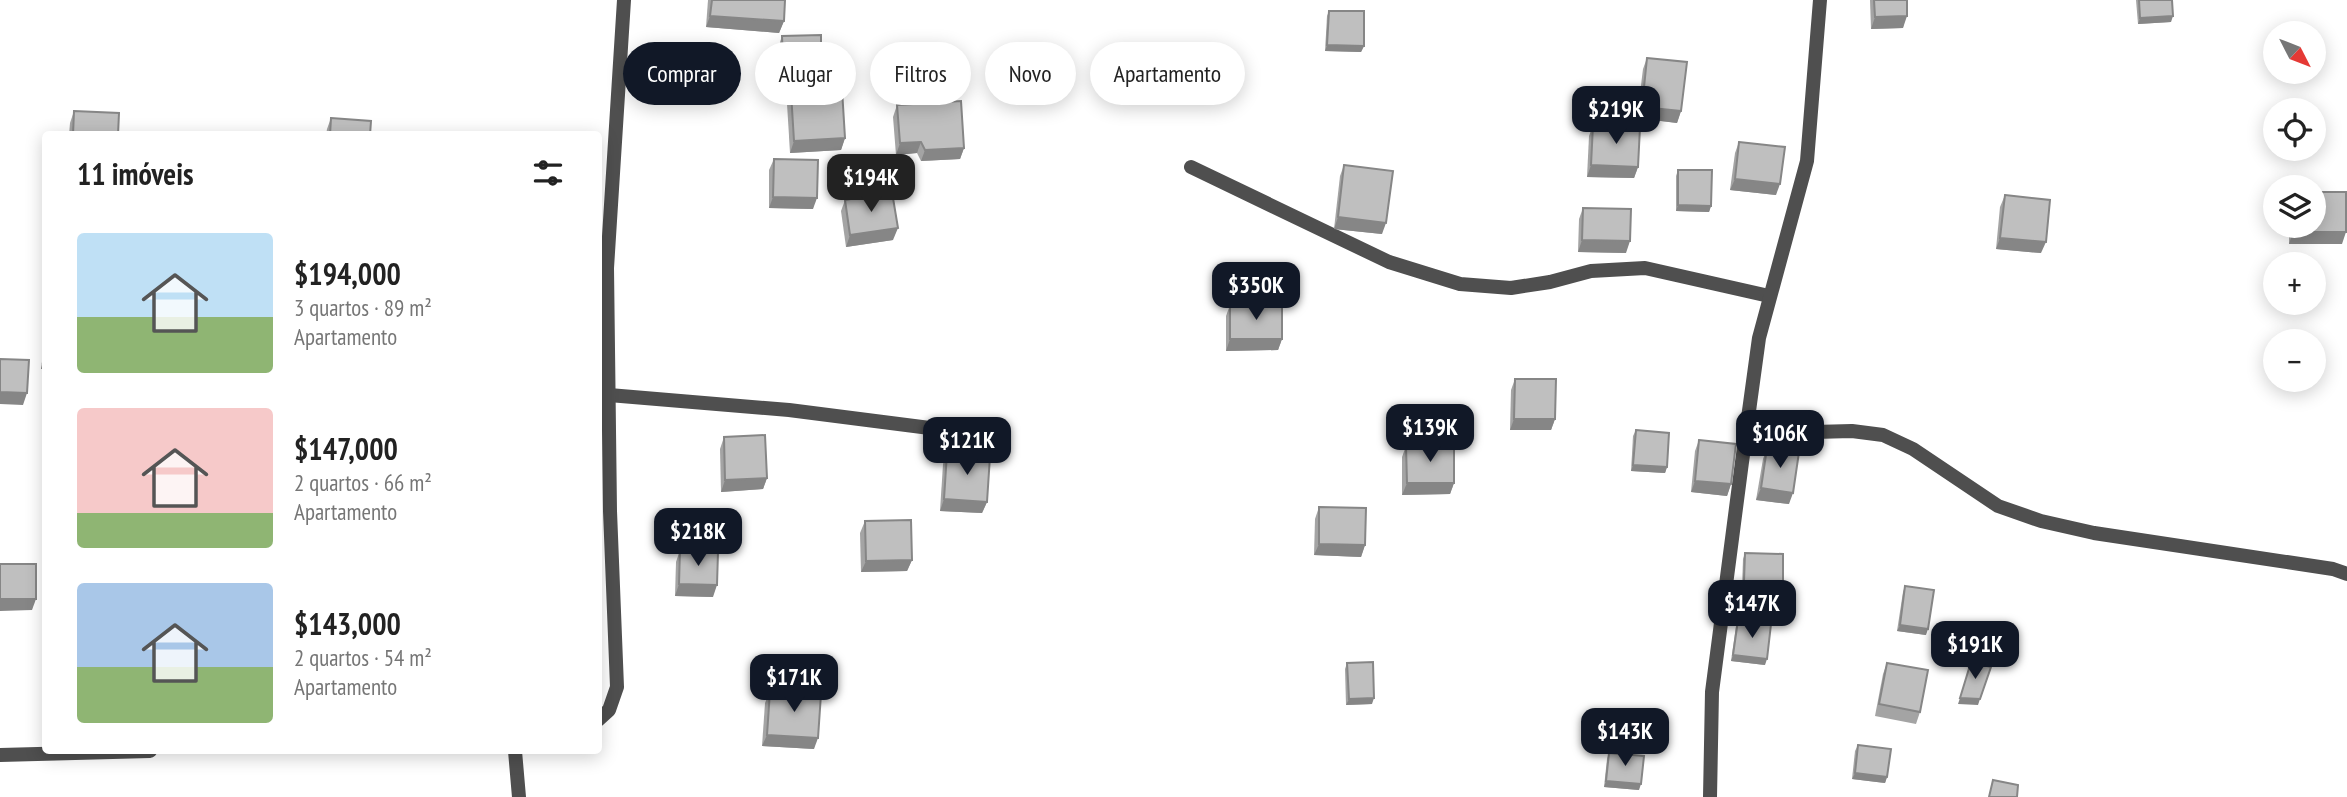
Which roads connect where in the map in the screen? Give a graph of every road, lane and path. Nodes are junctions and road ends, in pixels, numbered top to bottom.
1 (624, 0) edge
2 (1819, 0) edge
3 (1191, 167) dead end
4 (1769, 296) junction
5 (609, 396) junction
6 (1748, 420) junction
7 (961, 432) dead end
8 (2347, 574) edge
9 (602, 717) edge
10 (42, 754) edge
11 (515, 754) edge
12 (0, 755) edge
13 (519, 797) edge
14 (1710, 797) edge

1 - 5 street
2 - 4 street
3 - 4 street
4 - 6 street
5 - 7 street
5 - 9 street
6 - 8 street
6 - 14 street
10 - 12 street
11 - 13 street

